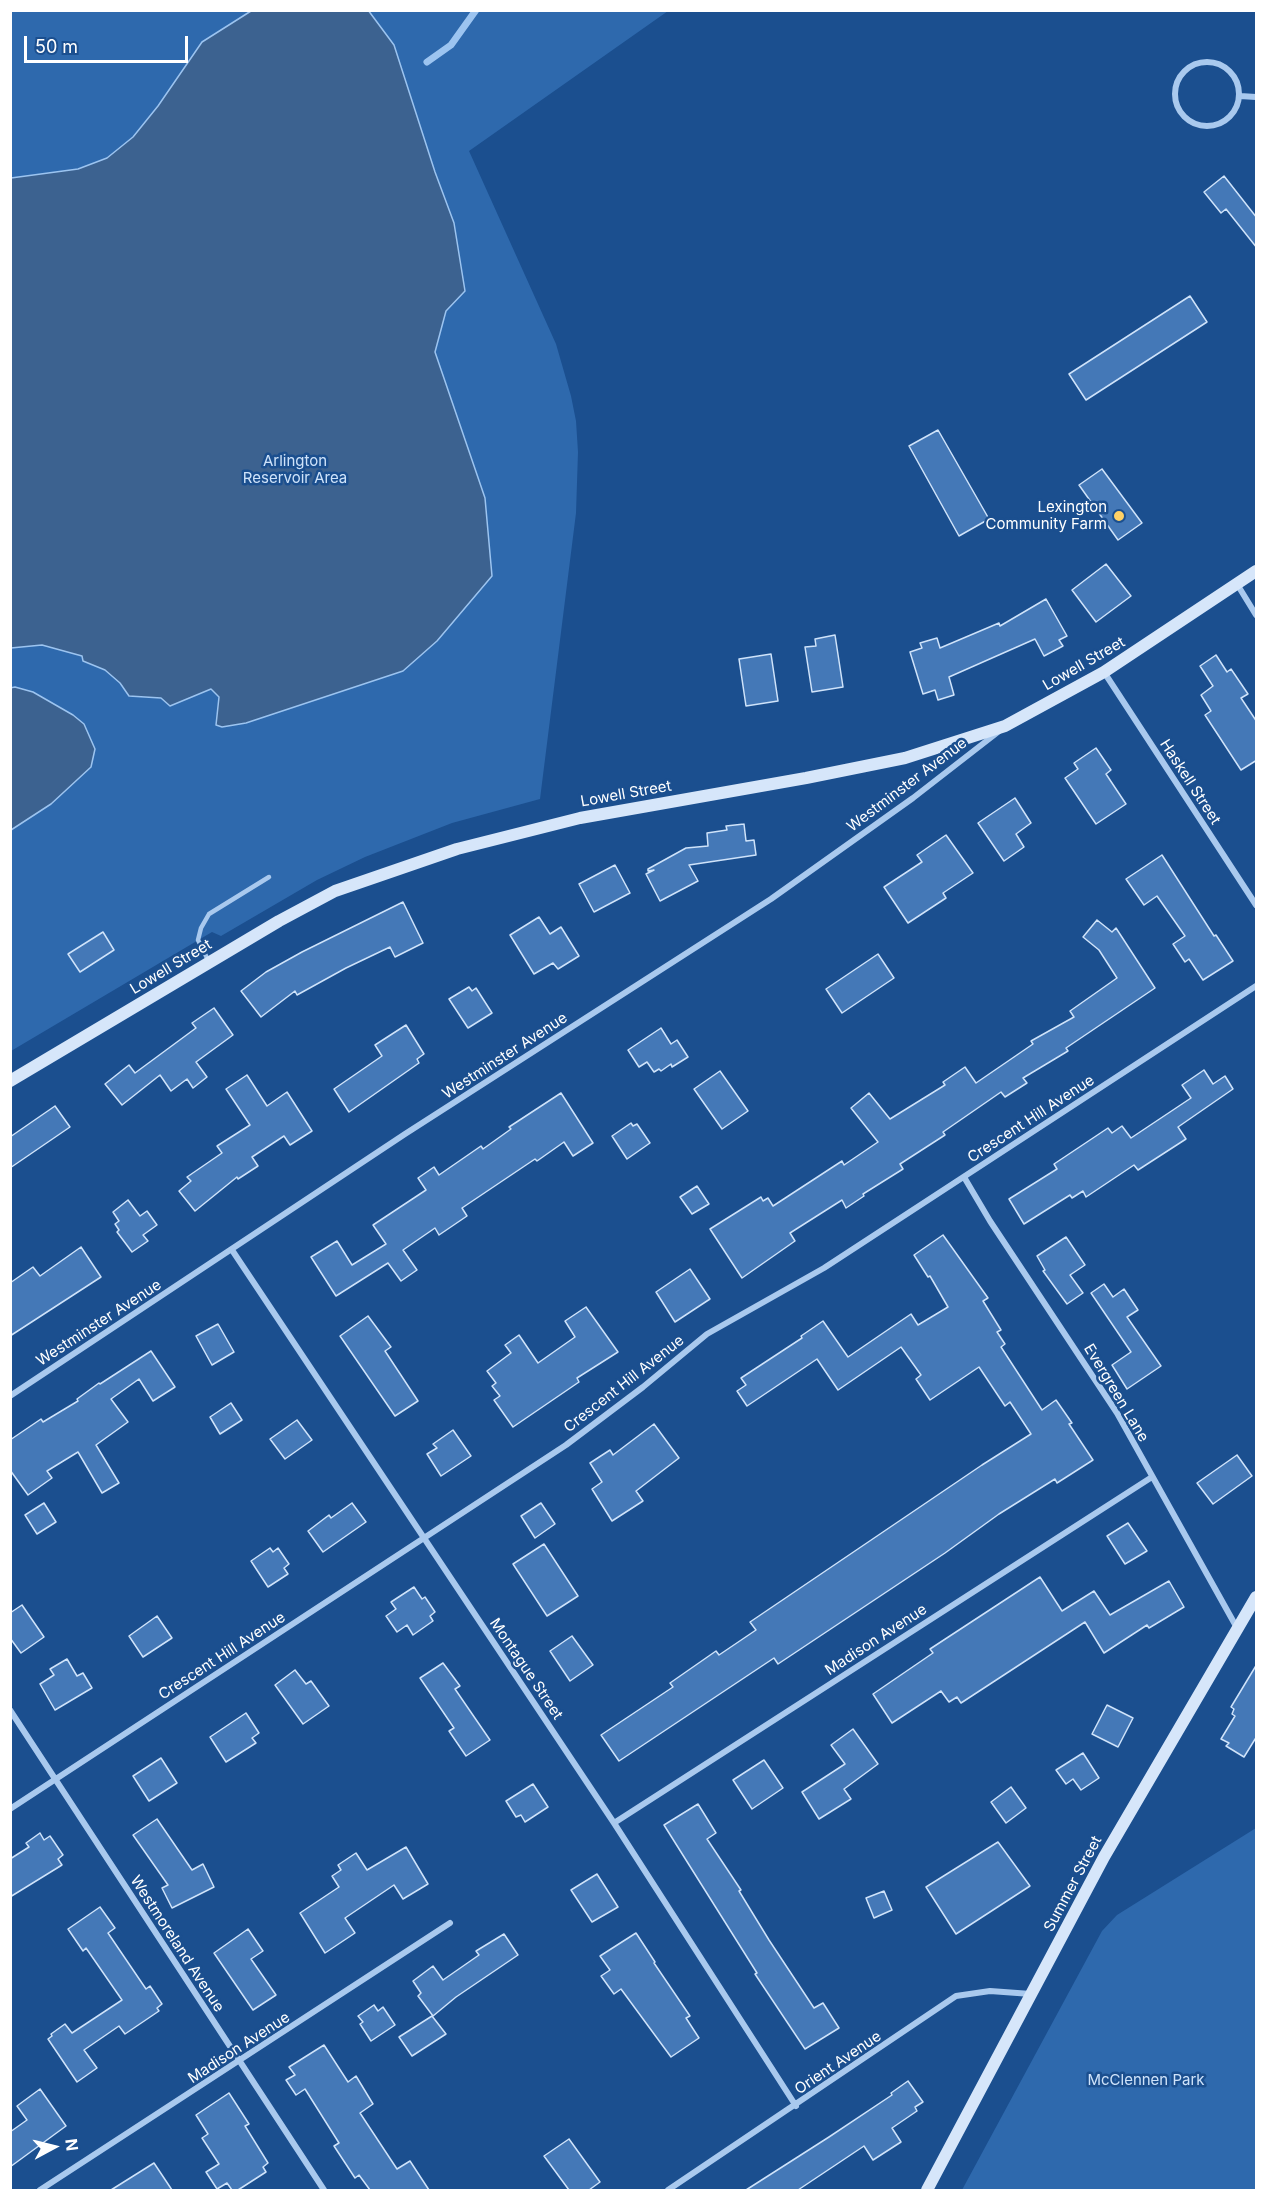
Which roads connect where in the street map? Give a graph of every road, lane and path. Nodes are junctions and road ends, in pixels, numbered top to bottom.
1 (1240, 96) junction
2 (1257, 97) edge
3 (1257, 571) edge
4 (1237, 584) junction
5 (1257, 615) edge
6 (1104, 672) junction
7 (1005, 726) junction
8 (269, 877) dead end
9 (1257, 905) edge
10 (208, 962) junction
11 (1257, 986) edge
12 (10, 1081) edge
13 (964, 1177) junction
14 (232, 1250) junction
15 (10, 1396) edge
16 (1152, 1477) junction
17 (424, 1537) junction
18 (1257, 1597) edge
19 (1238, 1629) junction
20 (10, 1710) edge
21 (56, 1780) junction
22 (10, 1809) edge
23 (614, 1822) junction
24 (450, 1923) dead end
25 (1032, 1994) junction
26 (240, 2062) junction
27 (796, 2106) junction
28 (40, 2190) edge
29 (324, 2190) edge
30 (668, 2190) edge
31 (927, 2190) edge

1 - 1 street
1 - 2 street
3 - 4 main road, Lowell Street
4 - 5 street
4 - 6 main road, Lowell Street
6 - 7 main road, Lowell Street
6 - 9 street, Haskell Street
7 - 10 main road, Lowell Street
7 - 14 street, Westminster Avenue
8 - 10 lane
10 - 12 main road, Lowell Street
11 - 13 street, Crescent Hill Avenue
13 - 16 street, Evergreen Lane
13 - 17 street, Crescent Hill Avenue
14 - 15 street, Westminster Avenue
14 - 17 street, Montague Street
16 - 19 street, Evergreen Lane
16 - 23 street, Madison Avenue
17 - 21 street, Crescent Hill Avenue
17 - 23 street, Montague Street
18 - 19 main road, Summer Street
19 - 25 main road, Summer Street
20 - 21 street, Westmoreland Avenue
21 - 22 street, Crescent Hill Avenue
21 - 26 street, Westmoreland Avenue
23 - 27 street, Montague Street
24 - 26 street, Madison Avenue
25 - 27 street, Orient Avenue
25 - 31 main road, Summer Street
26 - 28 street, Madison Avenue
26 - 29 street, Westmoreland Avenue
27 - 30 street, Orient Avenue

